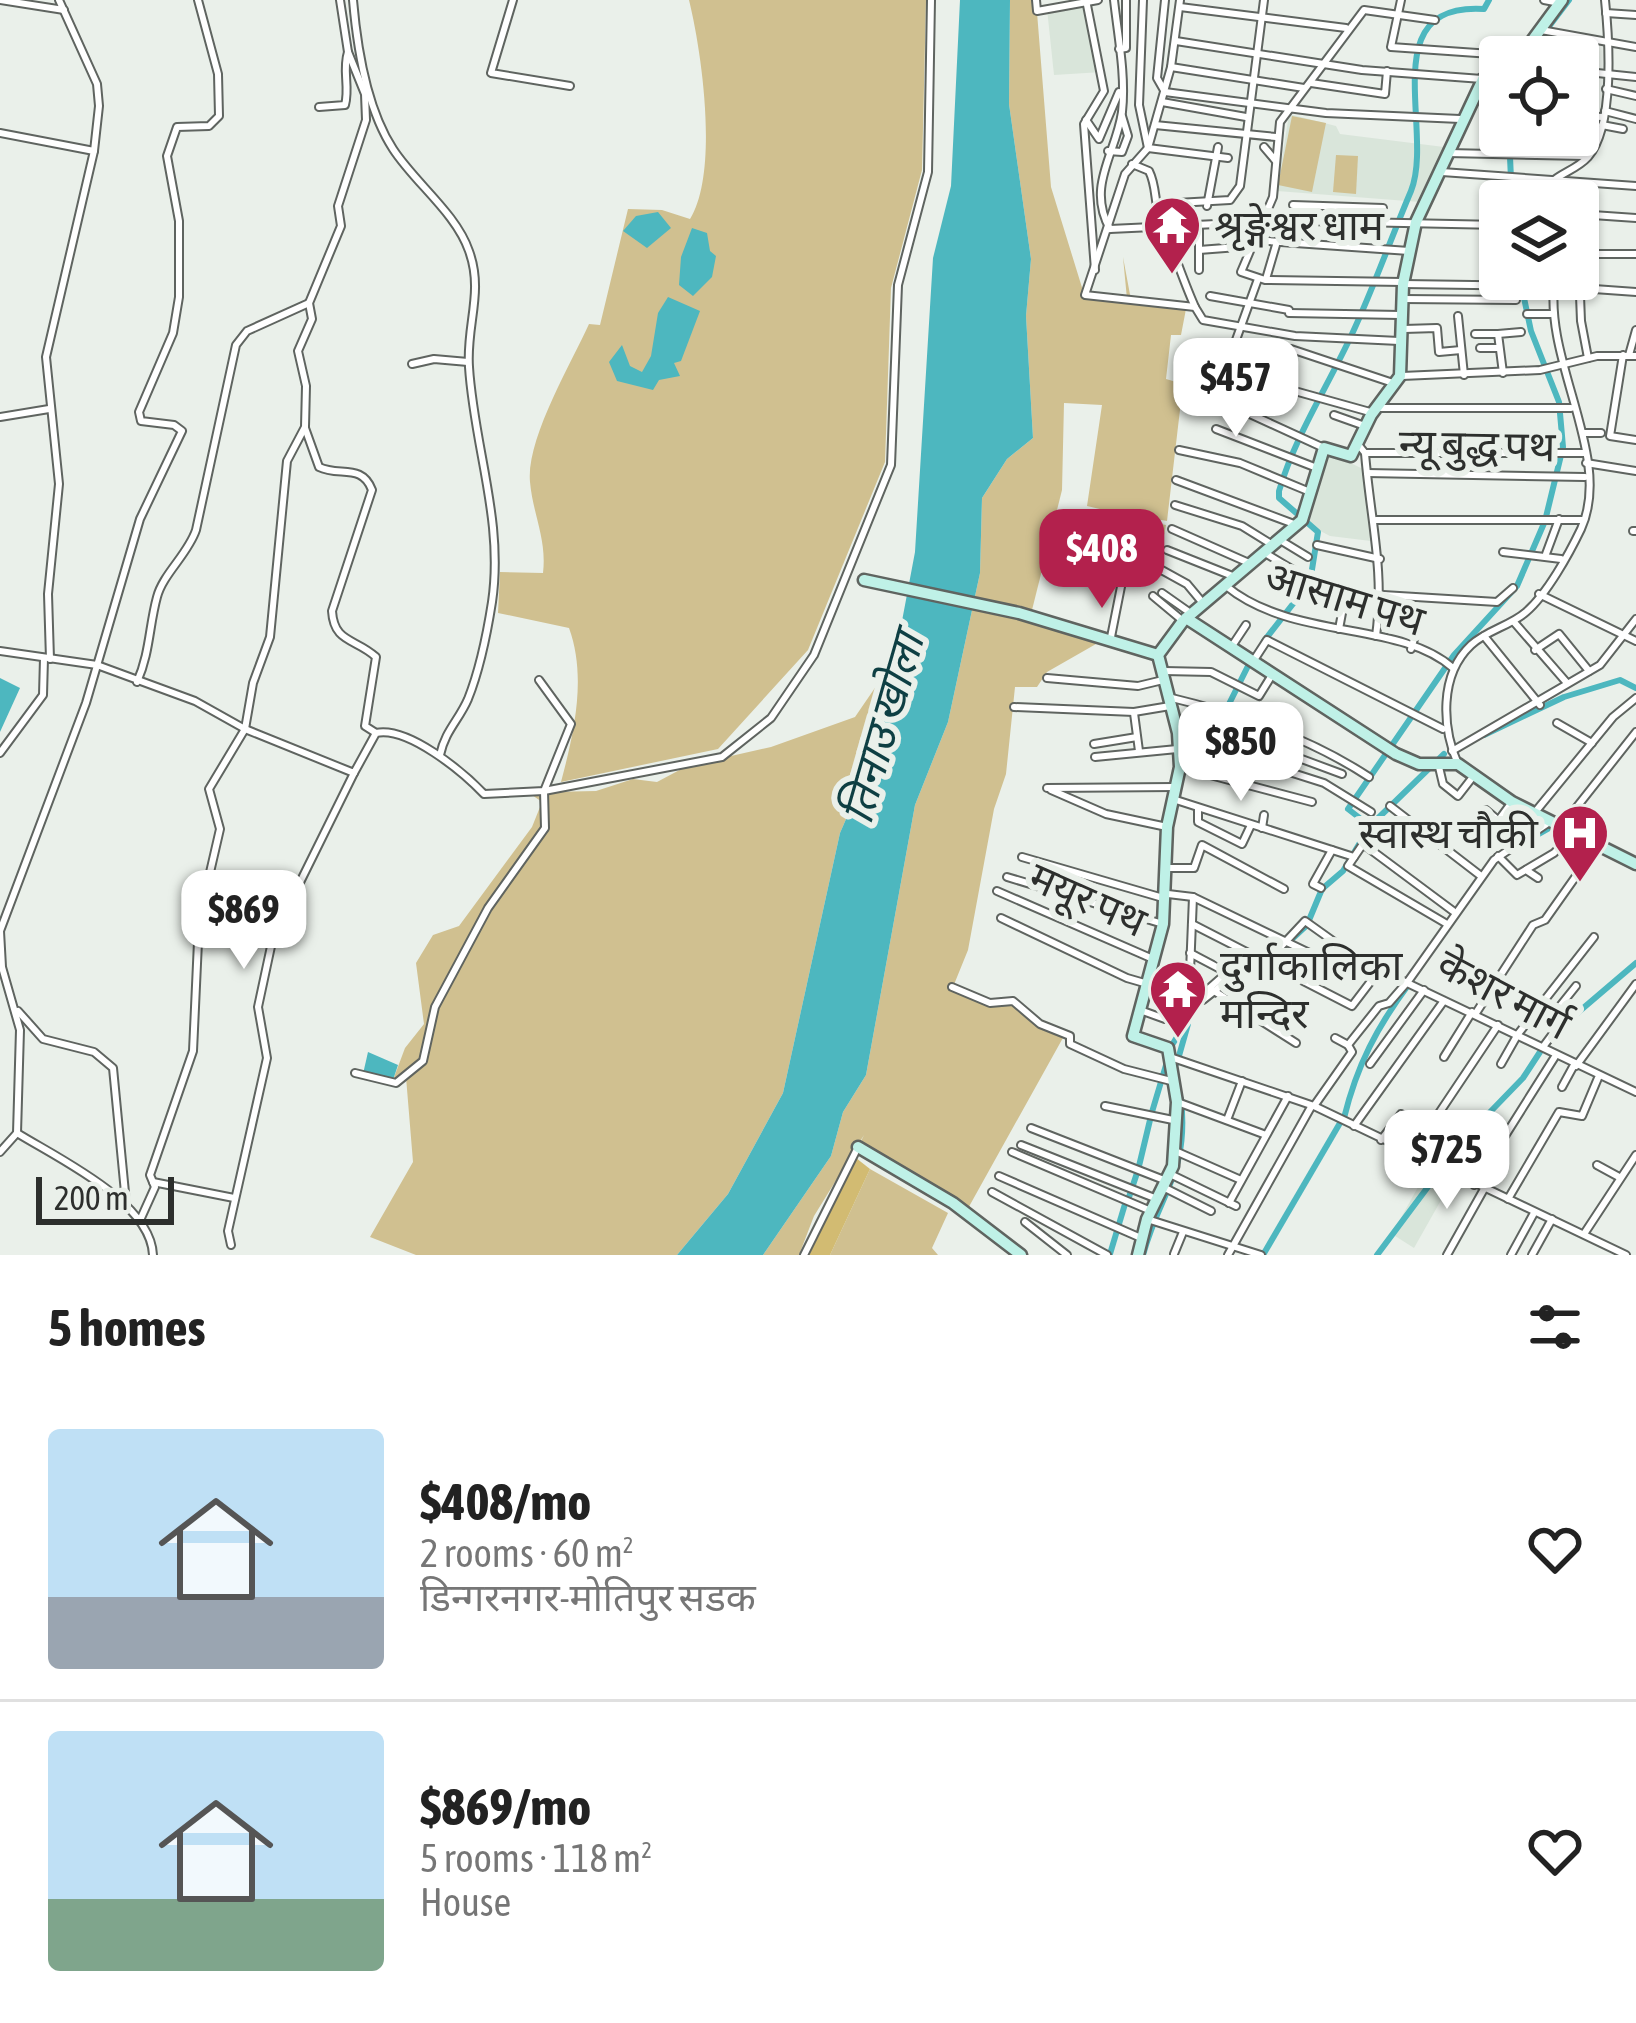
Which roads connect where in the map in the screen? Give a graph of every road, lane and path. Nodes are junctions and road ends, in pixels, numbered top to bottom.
1 (0, 0) edge
2 (59, 0) edge
3 (198, 0) edge
4 (340, 0) edge
5 (353, 0) edge
6 (513, 0) edge
7 (931, 0) edge
8 (1036, 0) edge
9 (1093, 0) edge
10 (1114, 0) edge
11 (1126, 0) edge
12 (1143, 0) edge
13 (1166, 0) edge
14 (1264, 0) edge
15 (1357, 0) edge
16 (1401, 0) edge
17 (1544, 0) edge
18 (1605, 0) edge
19 (1561, 2) edge
20 (1066, 3) edge
21 (1180, 3) edge
22 (64, 10) junction
23 (1606, 13) junction
24 (1397, 15) junction
25 (1636, 15) edge
26 (1357, 16) junction
27 (1262, 18) junction
28 (1435, 20) dead end
29 (1346, 28) junction
30 (1542, 30) junction
31 (1537, 36) edge
32 (1609, 40) junction
33 (1176, 41) junction
34 (1380, 46) dead end
35 (1391, 47) junction
36 (1636, 47) edge
37 (1119, 49) junction
38 (348, 52) junction
39 (1479, 53) edge
40 (1256, 56) junction
41 (1327, 62) junction
42 (1171, 67) junction
43 (1387, 71) junction
44 (1599, 72) edge
45 (1607, 73) junction
46 (1636, 77) edge
47 (1252, 78) junction
48 (1479, 79) edge
49 (1103, 82) junction
50 (1306, 85) junction
51 (570, 86) dead end
52 (1122, 86) junction
53 (1479, 86) edge
54 (1606, 89) junction
55 (1166, 92) junction
56 (1636, 96) edge
57 (1162, 101) junction
58 (1248, 103) junction
59 (1289, 105) junction
60 (319, 107) dead end
61 (1599, 117) edge
62 (1603, 117) junction
63 (1247, 118) junction
64 (1460, 118) junction
65 (1636, 119) edge
66 (1086, 120) junction
67 (1155, 125) junction
68 (1623, 129) dead end
69 (1599, 130) edge
70 (0, 133) edge
71 (1245, 134) junction
72 (1276, 137) junction
73 (1218, 147) dead end
74 (1264, 147) dead end
75 (1148, 148) junction
76 (94, 151) junction
77 (1445, 153) junction
78 (1479, 155) edge
79 (1588, 156) edge
80 (1217, 157) junction
81 (1228, 158) dead end
82 (1276, 160) junction
83 (1132, 164) junction
84 (1437, 172) junction
85 (1553, 178) junction
86 (1565, 180) edge
87 (1599, 183) edge
88 (1636, 186) edge
89 (1159, 204) junction
90 (1293, 205) dead end
91 (1207, 206) junction
92 (1266, 214) junction
93 (1599, 215) edge
94 (1636, 218) edge
95 (1386, 219) junction
96 (1259, 222) junction
97 (1412, 222) junction
98 (1479, 224) edge
99 (1169, 228) junction
100 (1199, 228) junction
101 (1110, 229) junction
102 (1252, 243) junction
103 (1276, 245) junction
104 (1199, 250) junction
105 (1409, 250) junction
106 (1599, 254) edge
107 (1636, 254) edge
108 (1198, 270) dead end
109 (1095, 274) junction
110 (1262, 280) junction
111 (1403, 283) junction
112 (1479, 285) edge
113 (1599, 289) edge
114 (1636, 292) edge
115 (1210, 296) dead end
116 (1403, 298) junction
117 (1479, 299) edge
118 (1553, 300) edge
119 (1581, 300) edge
120 (308, 303) junction
121 (1249, 306) junction
122 (1195, 308) junction
123 (1527, 314) dead end
124 (1551, 314) junction
125 (1404, 315) junction
126 (1458, 316) dead end
127 (1241, 328) junction
128 (1636, 330) edge
129 (1521, 332) dead end
130 (1475, 334) dead end
131 (1498, 334) junction
132 (1405, 335) junction
133 (1480, 348) dead end
134 (1499, 348) junction
135 (1461, 350) junction
136 (1234, 351) junction
137 (1629, 356) edge
138 (1588, 358) junction
139 (468, 362) junction
140 (1562, 362) junction
141 (412, 364) dead end
142 (1223, 371) junction
143 (1503, 373) junction
144 (1464, 375) junction
145 (1397, 379) junction
146 (1571, 408) dead end
147 (50, 409) junction
148 (1375, 411) junction
149 (1334, 416) dead end
150 (0, 417) edge
151 (1365, 426) junction
152 (305, 427) junction
153 (1216, 429) dead end
154 (1584, 433) junction
155 (1601, 434) dead end
156 (1636, 440) edge
157 (1324, 448) junction
158 (1361, 448) junction
159 (1179, 449) dead end
160 (1586, 453) junction
161 (1586, 463) junction
162 (1318, 468) junction
163 (1636, 471) edge
164 (1367, 473) junction
165 (1176, 480) dead end
166 (1586, 481) junction
167 (1310, 492) junction
168 (1175, 505) dead end
169 (1135, 516) dead end
170 (1557, 519) junction
171 (1376, 520) junction
172 (1584, 520) junction
173 (1301, 521) junction
174 (1172, 529) dead end
175 (1318, 545) dead end
176 (1273, 546) junction
177 (1166, 550) dead end
178 (1503, 552) dead end
179 (1546, 554) junction
180 (1309, 556) dead end
181 (1380, 559) junction
182 (1561, 559) junction
183 (1252, 564) junction
184 (1158, 568) dead end
185 (1300, 574) dead end
186 (846, 575) junction
187 (864, 580) joint
188 (1230, 582) junction
189 (1513, 588) dead end
190 (1158, 594) dead end
191 (1539, 594) junction
192 (1383, 595) junction
193 (1204, 605) junction
194 (1342, 613) dead end
195 (1187, 618) junction
196 (1636, 619) edge
197 (1513, 621) junction
198 (1246, 625) dead end
199 (1417, 628) dead end
200 (1339, 629) junction
201 (1484, 635) junction
202 (1376, 636) junction
203 (1626, 636) junction
204 (1111, 638) junction
205 (1636, 640) edge
206 (1411, 649) junction
207 (1230, 650) junction
208 (1535, 650) junction
209 (0, 651) edge
210 (1158, 655) junction
211 (47, 659) junction
212 (1250, 662) junction
213 (97, 665) junction
214 (1452, 666) junction
215 (1589, 671) junction
216 (1272, 675) junction
217 (1162, 676) junction
218 (1047, 678) dead end
219 (539, 680) dead end
220 (137, 682) junction
221 (1567, 682) junction
222 (1636, 698) edge
223 (1169, 702) junction
224 (1540, 705) junction
225 (1014, 707) dead end
226 (1134, 712) junction
227 (1557, 723) dead end
228 (245, 729) junction
229 (1444, 729) junction
230 (1636, 732) edge
231 (376, 734) junction
232 (1137, 737) junction
233 (1179, 740) junction
234 (1592, 743) junction
235 (1094, 744) dead end
236 (1139, 751) junction
237 (1452, 751) junction
238 (0, 753) edge
239 (440, 755) junction
240 (1095, 757) dead end
241 (1219, 760) dead end
242 (1458, 764) junction
243 (1438, 766) junction
244 (1180, 767) junction
245 (354, 773) junction
246 (1214, 774) junction
247 (1342, 774) dead end
248 (1369, 777) dead end
249 (1472, 778) junction
250 (544, 791) junction
251 (1177, 794) junction
252 (1312, 802) dead end
253 (1512, 802) junction
254 (1390, 806) dead end
255 (1198, 808) junction
256 (1486, 810) dead end
257 (1371, 812) dead end
258 (1534, 814) junction
259 (1264, 815) dead end
260 (1498, 821) junction
261 (1556, 824) junction
262 (1251, 825) junction
263 (1167, 827) junction
264 (1262, 828) junction
265 (1510, 831) dead end
266 (1574, 833) junction
267 (1598, 845) junction
268 (1332, 850) junction
269 (1350, 855) junction
270 (1022, 857) dead end
271 (1500, 859) junction
272 (1636, 864) edge
273 (1166, 868) junction
274 (1526, 870) junction
275 (1481, 876) junction
276 (1007, 877) dead end
277 (1538, 878) dead end
278 (1321, 888) dead end
279 (1285, 889) dead end
280 (997, 891) dead end
281 (1167, 897) junction
282 (1193, 897) junction
283 (1453, 911) junction
284 (1001, 918) dead end
285 (1447, 923) junction
286 (1163, 924) junction
287 (1192, 924) junction
288 (1594, 937) dead end
289 (1286, 944) junction
290 (1190, 953) junction
291 (1252, 958) junction
292 (1156, 961) junction
293 (1361, 961) junction
294 (1262, 963) junction
295 (1382, 968) junction
296 (1226, 972) junction
297 (1409, 980) junction
298 (1147, 983) junction
299 (1636, 984) edge
300 (1576, 986) dead end
301 (952, 987) dead end
302 (1424, 990) junction
303 (1214, 991) junction
304 (1196, 999) junction
305 (1443, 1000) junction
306 (1136, 1009) junction
307 (18, 1011) junction
308 (1474, 1013) junction
309 (1165, 1019) dead end
310 (1498, 1025) junction
311 (1518, 1034) junction
312 (1335, 1038) dead end
313 (1296, 1043) dead end
314 (1348, 1046) junction
315 (1543, 1047) junction
316 (1556, 1054) junction
317 (1175, 1056) junction
318 (1444, 1057) dead end
319 (1370, 1064) dead end
320 (1501, 1064) dead end
321 (1575, 1066) junction
322 (355, 1073) dead end
323 (1598, 1078) junction
324 (1167, 1081) junction
325 (1242, 1082) junction
326 (1562, 1087) dead end
327 (1636, 1092) edge
328 (1288, 1096) junction
329 (1181, 1103) junction
330 (1105, 1106) dead end
331 (1313, 1106) junction
332 (1401, 1114) dead end
333 (1177, 1120) junction
334 (1227, 1120) junction
335 (1354, 1126) junction
336 (1031, 1128) dead end
337 (16, 1133) junction
338 (1265, 1135) junction
339 (1466, 1138) dead end
340 (1381, 1140) junction
341 (1021, 1145) dead end
342 (858, 1147) joint
343 (1176, 1151) junction
344 (0, 1152) edge
345 (1012, 1152) dead end
346 (1411, 1155) junction
347 (1636, 1156) edge
348 (1597, 1165) dead end
349 (1444, 1172) junction
350 (999, 1176) dead end
351 (1619, 1177) junction
352 (1241, 1180) junction
353 (153, 1182) junction
354 (1169, 1185) junction
355 (1474, 1185) junction
356 (1484, 1189) junction
357 (992, 1192) dead end
358 (235, 1198) junction
359 (1508, 1199) junction
360 (126, 1203) junction
361 (1211, 1211) dead end
362 (1534, 1213) junction
363 (1149, 1215) junction
364 (141, 1218) junction
365 (1552, 1220) junction
366 (1025, 1222) dead end
367 (1183, 1232) junction
368 (1585, 1234) junction
369 (1141, 1238) junction
370 (1233, 1244) junction
371 (231, 1246) dead end
372 (1174, 1254) edge
373 (153, 1255) edge
374 (804, 1255) edge
375 (1021, 1255) edge
376 (1067, 1255) edge
377 (1107, 1255) edge
378 (1138, 1255) edge
379 (1228, 1255) edge
380 (1261, 1255) edge
381 (1447, 1255) edge
382 (1510, 1255) edge
383 (1532, 1255) edge
384 (1626, 1255) edge

1 - 22 street
2 - 22 street
3 - 213 street
4 - 38 street
5 - 139 street
6 - 51 street
7 - 186 street
8 - 20 street
9 - 20 street
9 - 49 street
10 - 37 street
11 - 37 street
12 - 75 street
13 - 55 street
14 - 27 street
15 - 26 street
16 - 24 street
17 - 19 street
18 - 23 street
19 - 30 street
21 - 27 street
21 - 33 street
22 - 76 street
23 - 25 street
23 - 32 street
24 - 26 street
24 - 28 street
24 - 35 street
26 - 29 street
27 - 29 street
27 - 40 street
29 - 41 street
30 - 31 street
30 - 32 street
32 - 36 street
32 - 45 street
33 - 40 street
33 - 42 street
34 - 35 street
35 - 39 street
37 - 52 street
38 - 60 street
38 - 120 street
40 - 41 street
40 - 47 street
41 - 43 street
41 - 50 street
42 - 47 street
42 - 55 street
43 - 48 street
43 - 50 street
44 - 45 street
45 - 46 street
45 - 54 street
47 - 50 street
47 - 58 street
49 - 52 street
49 - 66 street
50 - 59 street
52 - 66 street
52 - 101 street
53 - 64 street
54 - 56 street
54 - 62 street
55 - 57 street
55 - 58 street
57 - 63 street
57 - 67 street
58 - 59 street
58 - 63 street
59 - 64 street
59 - 72 street
61 - 62 street
62 - 65 street
62 - 68 street
62 - 69 street
63 - 71 street
64 - 77 street
66 - 109 street
67 - 71 street
67 - 75 street
70 - 76 street
71 - 72 street
71 - 91 street
72 - 82 street
73 - 80 street
74 - 82 street
75 - 80 street
75 - 83 street
76 - 147 street
77 - 78 street
77 - 84 street
79 - 85 street
80 - 81 street
80 - 91 street
82 - 92 street
83 - 89 street
83 - 101 street
84 - 85 street
84 - 97 street
85 - 86 street
87 - 88 street
89 - 91 street
89 - 99 street
90 - 95 street
92 - 95 street
92 - 96 street
93 - 94 street
95 - 97 street
96 - 100 street
96 - 102 street
97 - 98 street
97 - 105 street
99 - 100 street
99 - 101 street
99 - 122 street
100 - 104 street
101 - 109 street
102 - 103 street
102 - 104 street
102 - 110 street
103 - 105 street
103 - 110 street
104 - 108 street
105 - 111 street
106 - 107 street
109 - 122 street
110 - 111 street
110 - 121 street
111 - 112 street
111 - 116 street
113 - 114 street
115 - 121 street
116 - 117 street
116 - 125 street
118 - 124 street
119 - 138 street
120 - 152 street
120 - 220 street
121 - 125 street
121 - 127 street
122 - 127 street
123 - 124 street
124 - 140 street
125 - 132 street
126 - 135 street
127 - 132 street
127 - 136 street
128 - 137 street
129 - 131 street
130 - 131 street
131 - 134 street
132 - 135 street
132 - 145 street
133 - 134 street
134 - 143 street
135 - 144 street
136 - 142 street
136 - 145 street
137 - 138 street
137 - 156 street
138 - 140 street
139 - 141 street
139 - 239 street
140 - 143 street
140 - 154 street
142 - 148 street
142 - 157 street
143 - 144 street
144 - 145 street
145 - 148 street
146 - 148 street
147 - 150 street
147 - 211 street
148 - 151 street
149 - 151 street
151 - 158 street
152 - 228 street
152 - 231 street
153 - 162 street
154 - 155 street
154 - 160 street
157 - 158 street
157 - 162 street
158 - 160 street
158 - 164 street
159 - 167 street
160 - 161 street
161 - 163 street
161 - 166 street
162 - 167 street
164 - 166 street, न्यू बुद्ध पथ
164 - 171 street
165 - 173 street
166 - 172 street
167 - 173 street
168 - 176 street
169 - 204 street
170 - 171 street
170 - 172 street
170 - 179 street
171 - 181 street
172 - 182 street
173 - 176 street
174 - 183 street
175 - 181 street
176 - 180 street
176 - 183 street
176 - 185 street
177 - 188 street, आसाम पथ
178 - 179 street
179 - 182 street
181 - 192 street
182 - 191 street
183 - 188 street
184 - 193 street
186 - 187 street
186 - 250 street
187 - 204 street
188 - 193 street
188 - 200 street, आसाम पथ
189 - 192 street
190 - 195 street
191 - 197 street
191 - 203 street
192 - 202 street
193 - 195 street
194 - 200 street
195 - 207 street
195 - 210 street
196 - 203 street
197 - 201 street
197 - 208 street
198 - 207 street
199 - 206 street
200 - 202 street, आसाम पथ
201 - 214 street
201 - 224 street
202 - 206 street, आसाम पथ
203 - 205 street
203 - 215 street
204 - 210 street
206 - 214 street, आसाम पथ
207 - 212 street
208 - 215 street
208 - 221 street
209 - 211 street
210 - 217 street
211 - 213 street
211 - 238 street
212 - 216 street
212 - 229 street
213 - 220 street
213 - 307 street
214 - 229 street
215 - 221 street
216 - 217 street
216 - 243 street
217 - 218 street
217 - 223 street
219 - 250 street
220 - 228 street
221 - 224 street
222 - 234 street
223 - 226 street
223 - 233 street
223 - 248 street
224 - 237 street
225 - 226 street
226 - 232 street
227 - 234 street
228 - 245 street
228 - 353 street
229 - 237 street
230 - 261 street, केशर मार्ग
231 - 239 street
231 - 245 street
232 - 235 street
232 - 236 street
233 - 236 street
233 - 244 street
233 - 247 street
233 - 257 street
234 - 258 street
236 - 240 street
237 - 242 street
239 - 250 street
241 - 246 street
242 - 243 street
242 - 249 street
243 - 249 street
244 - 246 street
244 - 251 street
245 - 358 street
246 - 252 street
249 - 253 street
250 - 322 street
251 - 255 street
251 - 263 street
251 - 263 street
253 - 258 street
253 - 260 street
254 - 275 street
255 - 262 street
255 - 262 street
256 - 260 street
258 - 261 street
259 - 264 street
260 - 265 street
261 - 266 street
261 - 271 street, केशर मार्ग
262 - 264 street
263 - 273 street
264 - 268 street
266 - 267 street
266 - 274 street
267 - 272 street
267 - 308 street
268 - 269 street
268 - 278 street
269 - 283 street
269 - 285 street
270 - 281 street
271 - 274 street
271 - 275 street, केशर मार्ग
273 - 279 street
273 - 281 street
274 - 277 street
275 - 283 street, केशर मार्ग
276 - 286 street
280 - 292 street, मयूर पथ
281 - 282 street
281 - 286 street
282 - 287 street
282 - 289 street
283 - 285 street, केशर मार्ग
284 - 298 street
285 - 297 street, केशर मार्ग
286 - 292 street
287 - 290 street
287 - 291 street
288 - 311 street
289 - 291 street
289 - 293 street
289 - 293 street
290 - 296 street
290 - 304 street
291 - 294 street
291 - 296 street
292 - 298 street
293 - 295 street
294 - 295 street
294 - 303 street
295 - 297 street
296 - 304 street
297 - 302 street, केशर मार्ग
297 - 314 street
298 - 304 street
298 - 306 street
299 - 321 street
300 - 315 street
301 - 324 street
302 - 305 street, केशर मार्ग
302 - 319 street
303 - 304 street
303 - 313 street
305 - 308 street, केशर मार्ग
305 - 335 street
306 - 309 street
306 - 317 street
307 - 337 street
307 - 360 street
308 - 310 street, केशर मार्ग
308 - 318 street
310 - 311 street, केशर मार्ग
310 - 346 street
311 - 315 street, केशर मार्ग
311 - 320 street
312 - 314 street
314 - 331 street
315 - 316 street, केशर मार्ग
316 - 321 street, केशर मार्ग
316 - 355 street
317 - 324 street
317 - 325 street
321 - 323 street, केशर मार्ग
321 - 326 street
323 - 327 street, केशर मार्ग
323 - 359 street
324 - 329 street
325 - 328 street
325 - 334 street
328 - 331 street
328 - 338 street
329 - 333 street
329 - 334 street
330 - 333 street
331 - 335 street
331 - 370 street
332 - 340 street
333 - 343 street
334 - 338 street
335 - 340 street
336 - 354 street
337 - 344 street
337 - 360 street
338 - 352 street
339 - 349 street
340 - 346 street
341 - 354 street
342 - 374 street
342 - 375 street
343 - 352 street
343 - 354 street
345 - 363 street
346 - 349 street
347 - 351 street
348 - 351 street
349 - 355 street
350 - 369 street
351 - 368 street
352 - 354 street
353 - 358 street
353 - 364 street
354 - 361 street
354 - 363 street
355 - 356 street
356 - 359 street
356 - 381 street
357 - 377 street
358 - 371 street
359 - 362 street
360 - 364 street
362 - 365 street
362 - 382 street
363 - 367 street
363 - 369 street
364 - 373 street
365 - 368 street
365 - 383 street
366 - 376 street
367 - 370 street
367 - 372 street
368 - 384 street
369 - 378 street
370 - 379 street
370 - 380 street

